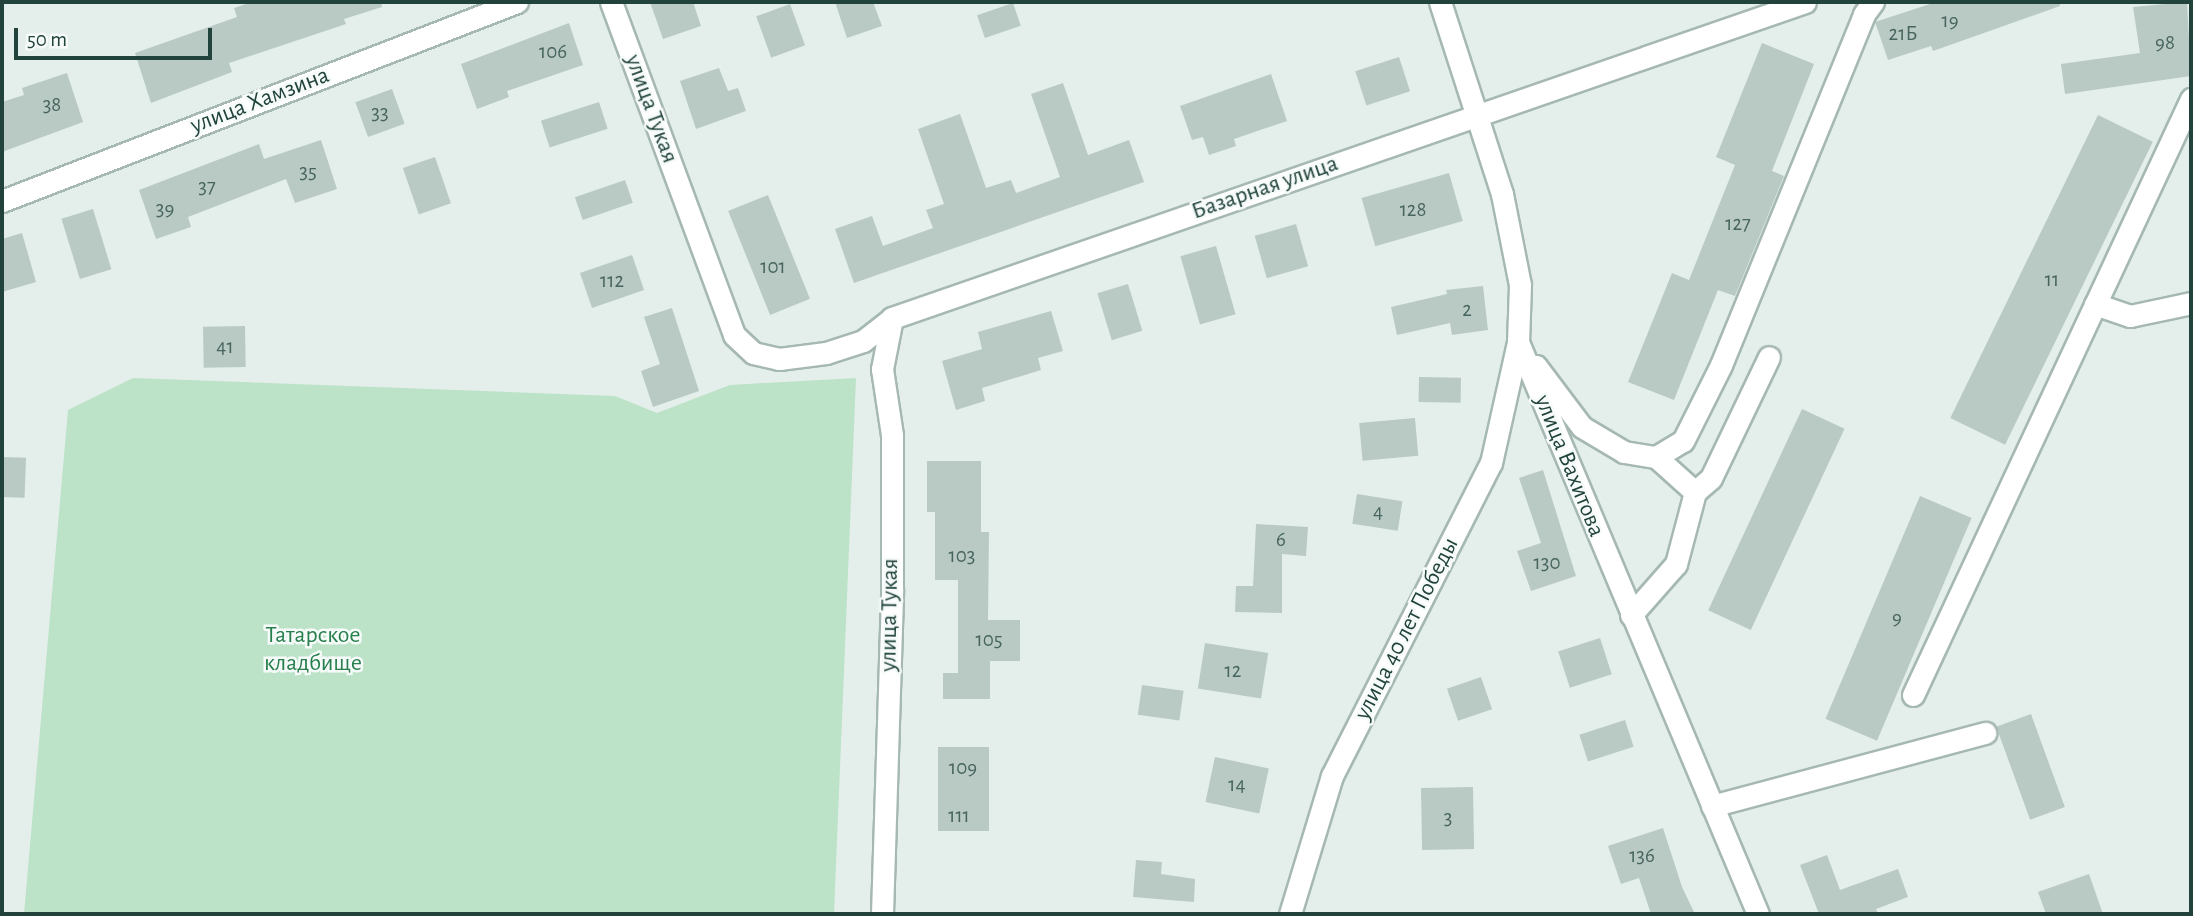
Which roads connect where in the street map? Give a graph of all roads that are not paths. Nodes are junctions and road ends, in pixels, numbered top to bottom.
1 (517, 2) edge
2 (611, 2) edge
3 (1440, 2) edge
4 (1805, 2) edge
5 (1873, 2) edge
6 (2191, 99) edge
7 (1478, 114) junction
8 (2, 201) edge
9 (2191, 303) edge
10 (2095, 304) junction
11 (892, 318) junction
12 (734, 335) joint
13 (1518, 342) junction
14 (1769, 357) dead end
15 (1656, 457) junction
16 (1695, 492) junction
17 (1631, 615) junction
18 (1913, 695) dead end
19 (1986, 733) dead end
20 (1712, 806) junction
21 (881, 914) edge
22 (1290, 914) edge
23 (1758, 914) edge

1 - 8 street, улица Хамзина
2 - 12 street, улица Тукая
3 - 7 street, улица Вахитова
4 - 7 street, Базарная улица
5 - 15 street
6 - 10 street
7 - 11 street, Базарная улица
7 - 13 street, улица Вахитова
9 - 10 street
10 - 18 street
11 - 12 street, Базарная улица
11 - 21 street, улица Тукая
13 - 15 street
13 - 17 street, улица Вахитова
13 - 22 street, улица 40 лет Победы
14 - 16 street
15 - 16 street
16 - 17 street
17 - 20 street, улица Вахитова
19 - 20 street
20 - 23 street, улица Вахитова

